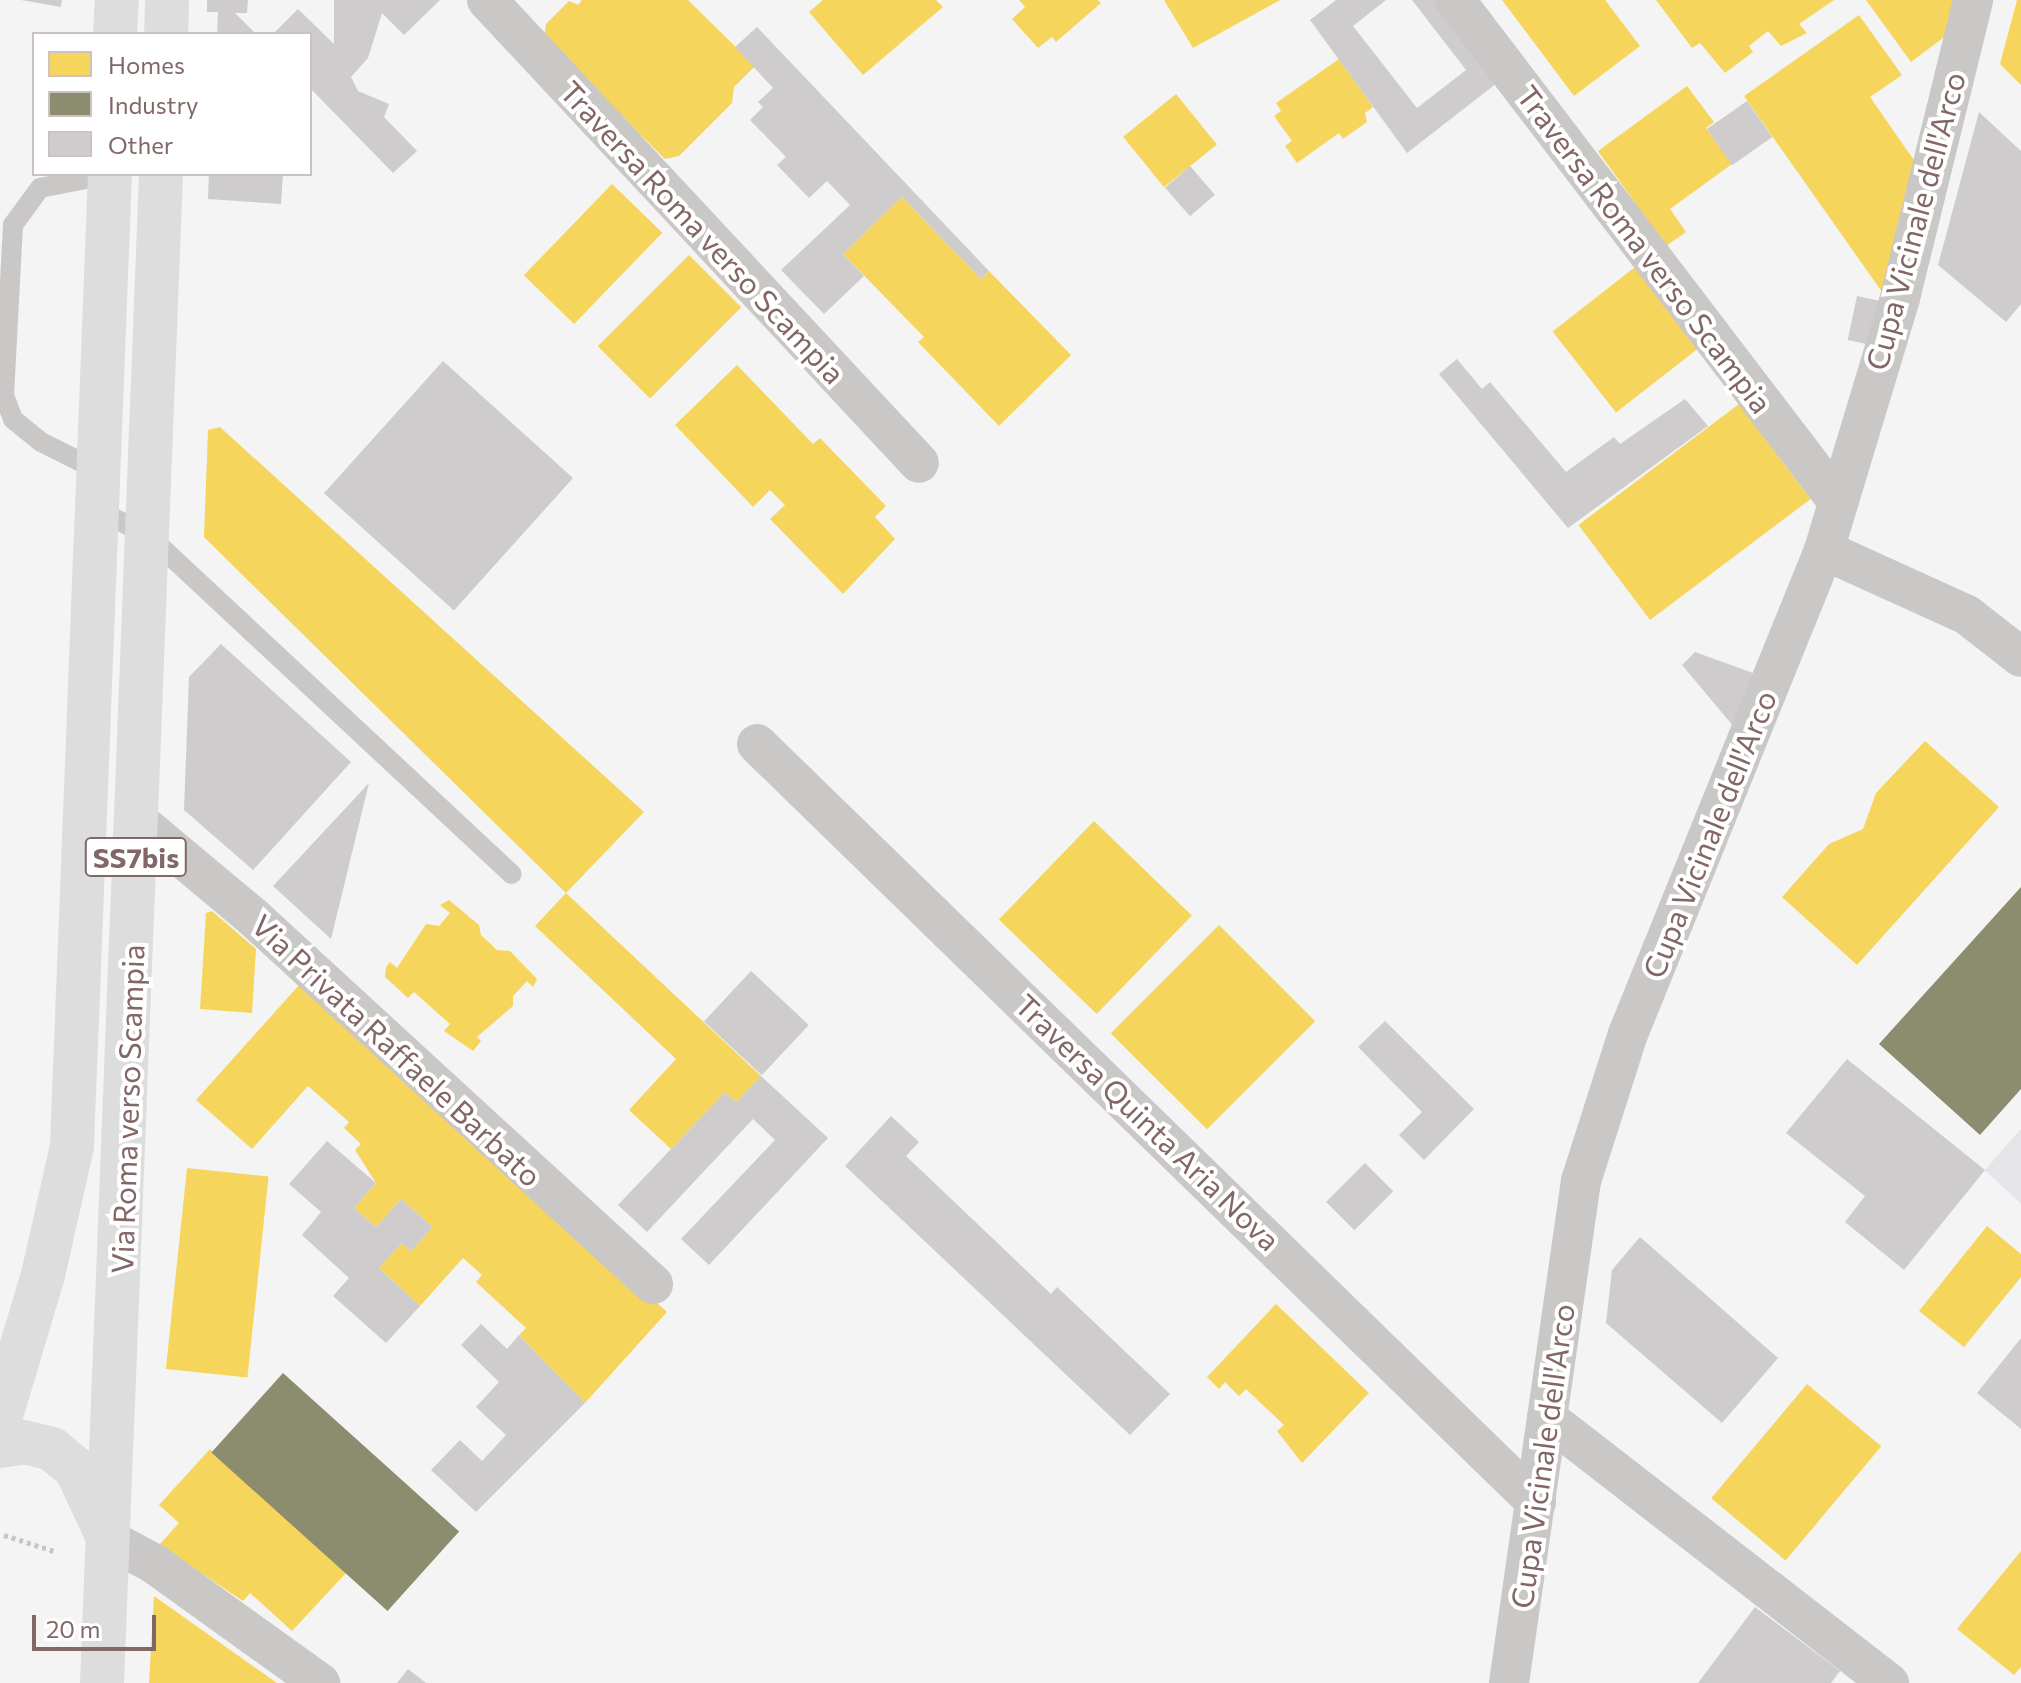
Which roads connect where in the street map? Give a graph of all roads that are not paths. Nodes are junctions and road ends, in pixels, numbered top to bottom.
1 (117, 0) edge
2 (167, 0) edge
3 (487, 0) edge
4 (1455, 0) edge
5 (1973, 0) edge
6 (115, 32) edge
7 (166, 32) edge
8 (100, 176) edge
9 (110, 176) edge
10 (161, 176) edge
11 (919, 463) dead end
12 (98, 491) junction
13 (1836, 499) junction
14 (148, 535) junction
15 (1824, 550) junction
16 (2021, 657) edge
17 (757, 744) dead end
18 (137, 820) junction
19 (512, 874) dead end
20 (653, 1284) dead end
21 (1547, 1418) junction
22 (0, 1419) edge
23 (0, 1446) edge
24 (1536, 1502) junction
25 (108, 1539) junction
26 (102, 1683) edge
27 (320, 1683) edge
28 (1509, 1683) edge
29 (1889, 1683) edge

1 - 6 main road
2 - 7 main road
3 - 11 street, Traversa Roma verso Scampia
4 - 13 street, Traversa Roma verso Scampia
5 - 13 street, Cupa Vicinale dell'Arco
8 - 12 lane
9 - 12 main road, Via Roma verso Scampia / SS7bis
10 - 14 main road, Via Roma verso Scampia / SS7bis
12 - 14 lane
12 - 22 main road, Via Roma verso Scampia / SS7bis
13 - 15 street, Cupa Vicinale dell'Arco
14 - 18 main road, Via Roma verso Scampia / SS7bis
14 - 19 lane
15 - 16 street
15 - 21 street, Cupa Vicinale dell'Arco
17 - 24 street, Traversa Quinta Aria Nova
18 - 20 street, Via Privata Raffaele Barbato
18 - 25 main road, Via Roma verso Scampia / SS7bis
21 - 24 street, Cupa Vicinale dell'Arco
21 - 29 street
23 - 25 main road
24 - 28 street, Cupa Vicinale dell'Arco
25 - 26 main road, Via Roma verso Scampia
25 - 27 street

